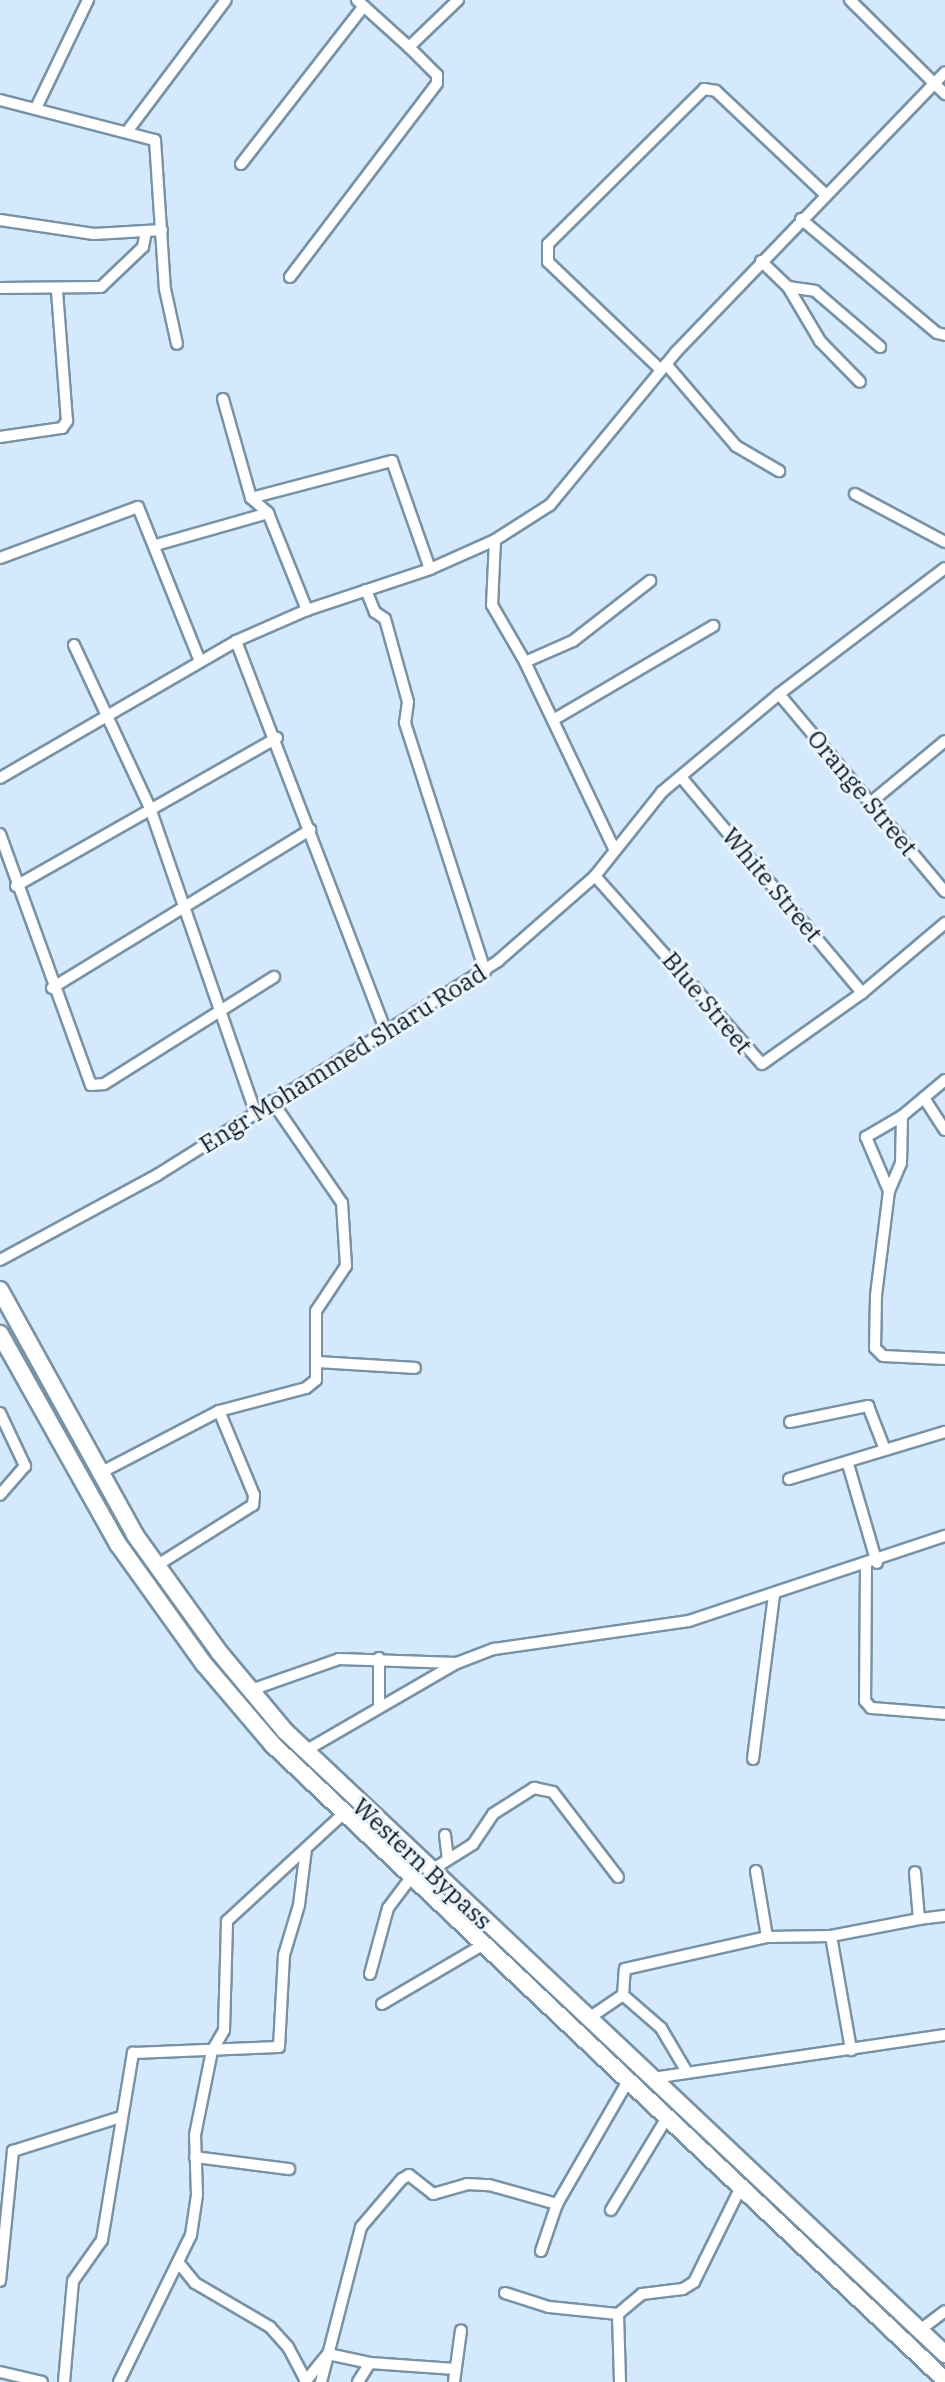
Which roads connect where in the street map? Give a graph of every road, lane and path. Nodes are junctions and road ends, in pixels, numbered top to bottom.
1 (88, 0) edge
2 (226, 0) edge
3 (458, 0) edge
4 (850, 0) edge
5 (361, 3) edge
6 (409, 47) junction
7 (945, 72) edge
8 (934, 83) junction
9 (945, 94) edge
10 (0, 100) edge
11 (37, 106) junction
12 (129, 129) junction
13 (241, 164) dead end
14 (825, 194) junction
15 (801, 219) junction
16 (0, 220) edge
17 (162, 230) junction
18 (146, 232) junction
19 (761, 261) junction
20 (290, 277) dead end
21 (788, 287) junction
22 (0, 288) edge
23 (57, 290) junction
24 (945, 335) edge
25 (177, 344) dead end
26 (880, 347) dead end
27 (663, 367) junction
28 (860, 382) dead end
29 (223, 399) dead end
30 (0, 437) edge
31 (779, 471) dead end
32 (855, 494) dead end
33 (251, 498) junction
34 (268, 513) junction
35 (495, 540) junction
36 (945, 542) edge
37 (156, 545) junction
38 (0, 558) edge
39 (945, 568) edge
40 (430, 569) junction
41 (650, 581) dead end
42 (366, 590) junction
43 (307, 610) junction
44 (713, 626) dead end
45 (236, 641) junction
46 (74, 645) dead end
47 (199, 659) junction
48 (525, 662) junction
49 (779, 694) junction
50 (106, 713) junction
51 (553, 720) junction
52 (277, 738) junction
53 (945, 741) edge
54 (681, 777) junction
55 (0, 778) edge
56 (870, 803) junction
57 (150, 808) junction
58 (310, 830) junction
59 (0, 834) edge
60 (614, 849) junction
61 (595, 876) junction
62 (16, 886) junction
63 (945, 892) edge
64 (183, 906) junction
65 (945, 923) edge
66 (485, 971) junction
67 (274, 977) dead end
68 (52, 988) junction
69 (862, 993) junction
70 (218, 1010) junction
71 (387, 1034) junction
72 (945, 1080) edge
73 (924, 1098) junction
74 (272, 1101) junction
75 (255, 1111) junction
76 (902, 1116) junction
77 (945, 1130) edge
78 (889, 1191) junction
79 (0, 1260) edge
80 (0, 1290) edge
81 (0, 1334) edge
82 (945, 1359) edge
83 (318, 1362) junction
84 (415, 1368) dead end
85 (219, 1411) junction
86 (0, 1413) edge
87 (790, 1422) dead end
88 (945, 1432) edge
89 (884, 1447) junction
90 (848, 1464) junction
91 (98, 1474) junction
92 (789, 1479) dead end
93 (0, 1495) edge
94 (945, 1536) edge
95 (872, 1564) junction
96 (156, 1566) junction
97 (774, 1595) junction
98 (379, 1658) junction
99 (457, 1663) junction
100 (251, 1690) junction
101 (379, 1707) junction
102 (945, 1714) edge
103 (305, 1751) junction
104 (753, 1759) dead end
105 (342, 1815) junction
106 (445, 1835) dead end
107 (306, 1849) junction
108 (448, 1859) junction
109 (430, 1871) junction
110 (756, 1871) dead end
111 (915, 1872) dead end
112 (618, 1877) dead end
113 (410, 1879) junction
114 (945, 1916) edge
115 (919, 1919) junction
116 (831, 1936) junction
117 (767, 1937) junction
118 (481, 1946) junction
119 (514, 1950) junction
120 (501, 1963) junction
121 (370, 1974) dead end
122 (623, 1995) junction
123 (382, 2004) dead end
124 (589, 2018) junction
125 (945, 2035) edge
126 (851, 2050) junction
127 (212, 2051) junction
128 (687, 2072) junction
129 (653, 2078) junction
130 (628, 2081) junction
131 (668, 2116) junction
132 (121, 2117) junction
133 (195, 2157) junction
134 (289, 2169) dead end
135 (741, 2187) junction
136 (557, 2204) junction
137 (611, 2210) dead end
138 (541, 2251) dead end
139 (178, 2262) junction
140 (0, 2281) edge
141 (505, 2293) dead end
142 (945, 2311) edge
143 (618, 2314) junction
144 (461, 2330) dead end
145 (920, 2330) junction
146 (328, 2354) junction
147 (945, 2354) edge
148 (370, 2363) junction
149 (455, 2369) junction
150 (0, 2372) edge
151 (945, 2380) edge
152 (305, 2381) edge
153 (42, 2382) edge
154 (64, 2382) edge
155 (119, 2382) edge
156 (321, 2382) edge
157 (358, 2382) edge
158 (454, 2382) edge
159 (620, 2382) edge

1 - 11 street
2 - 12 street
3 - 6 street
4 - 8 street
5 - 6 street
5 - 13 street
6 - 20 street
7 - 8 street
8 - 9 street
8 - 14 street
10 - 11 street
11 - 12 street
12 - 17 street
14 - 15 street
14 - 27 street
15 - 19 street
15 - 24 street
16 - 18 street
17 - 18 street
17 - 25 street
18 - 23 street
19 - 21 street
19 - 27 street
21 - 26 street
21 - 28 street
22 - 23 street
23 - 30 street
27 - 31 street
27 - 35 street
29 - 33 street
32 - 36 street
33 - 34 street
33 - 40 street
34 - 37 street
34 - 43 street
35 - 40 street
35 - 48 street
37 - 38 street
37 - 47 street
39 - 49 street, Engr Mohammed Sharu Road
40 - 42 street
41 - 48 street
42 - 43 street
42 - 66 street
43 - 45 street
44 - 51 street
45 - 47 street
45 - 52 street
46 - 50 street
47 - 50 street
48 - 51 street
49 - 54 street, Engr Mohammed Sharu Road
49 - 56 street, Orange Street
50 - 55 street
50 - 57 street
51 - 60 street
52 - 57 street
52 - 58 street
53 - 56 street
54 - 60 street, Engr Mohammed Sharu Road
54 - 69 street, White Street
56 - 63 street, Orange Street
57 - 62 street
57 - 64 street
58 - 64 street
58 - 71 street
59 - 62 street
60 - 61 street, Engr Mohammed Sharu Road
61 - 66 street, Engr Mohammed Sharu Road
61 - 69 street, Blue Street
62 - 68 street
64 - 68 street
64 - 70 street
65 - 69 street, Blue Street
66 - 71 street, Engr Mohammed Sharu Road
67 - 70 street
68 - 70 street
70 - 75 street
71 - 74 street, Engr Mohammed Sharu Road
72 - 73 street
73 - 76 street
73 - 77 street
74 - 75 street, Engr Mohammed Sharu Road
74 - 83 street
75 - 79 street, Engr Mohammed Sharu Road
76 - 78 street
76 - 78 street
78 - 82 street
80 - 91 main road, Western Bypass
81 - 105 main road, Western Bypass
83 - 84 street
83 - 85 street
85 - 91 street
85 - 96 street
86 - 93 street
87 - 89 street
88 - 89 street
89 - 90 street
90 - 92 street
90 - 95 street
91 - 96 main road, Western Bypass
94 - 95 street
95 - 97 street
95 - 102 street
96 - 100 main road, Western Bypass
97 - 99 street
97 - 104 street
98 - 99 street
98 - 100 street
98 - 101 street
99 - 101 street
100 - 103 main road, Western Bypass
101 - 103 street
103 - 109 main road, Western Bypass
105 - 107 street
105 - 113 main road, Western Bypass
106 - 108 street
107 - 127 street
107 - 127 street
108 - 109 street
108 - 112 street
109 - 119 main road, Western Bypass
110 - 117 street
111 - 115 street
113 - 118 main road, Western Bypass
113 - 121 street
114 - 115 street
115 - 116 street
116 - 117 street
116 - 126 street
117 - 122 street
118 - 120 main road, Western Bypass
118 - 123 street
119 - 120 main road
119 - 124 main road, Western Bypass
120 - 130 main road, Western Bypass
122 - 124 street
122 - 128 street
124 - 129 main road, Western Bypass
125 - 126 street
126 - 128 street
127 - 132 street
127 - 133 street
128 - 129 street
129 - 145 main road, Western Bypass
130 - 131 main road, Western Bypass
130 - 136 street
131 - 135 main road, Western Bypass
131 - 137 street
132 - 140 street
132 - 154 street
133 - 134 street
133 - 139 street
135 - 143 street
135 - 151 main road, Western Bypass
136 - 138 street
136 - 146 street
139 - 152 street
139 - 155 street
141 - 143 street
142 - 145 street
143 - 159 street
144 - 149 street
145 - 147 main road, Western Bypass
146 - 148 street
146 - 152 street
146 - 156 street
148 - 149 street
148 - 157 street
149 - 158 street
150 - 153 street

